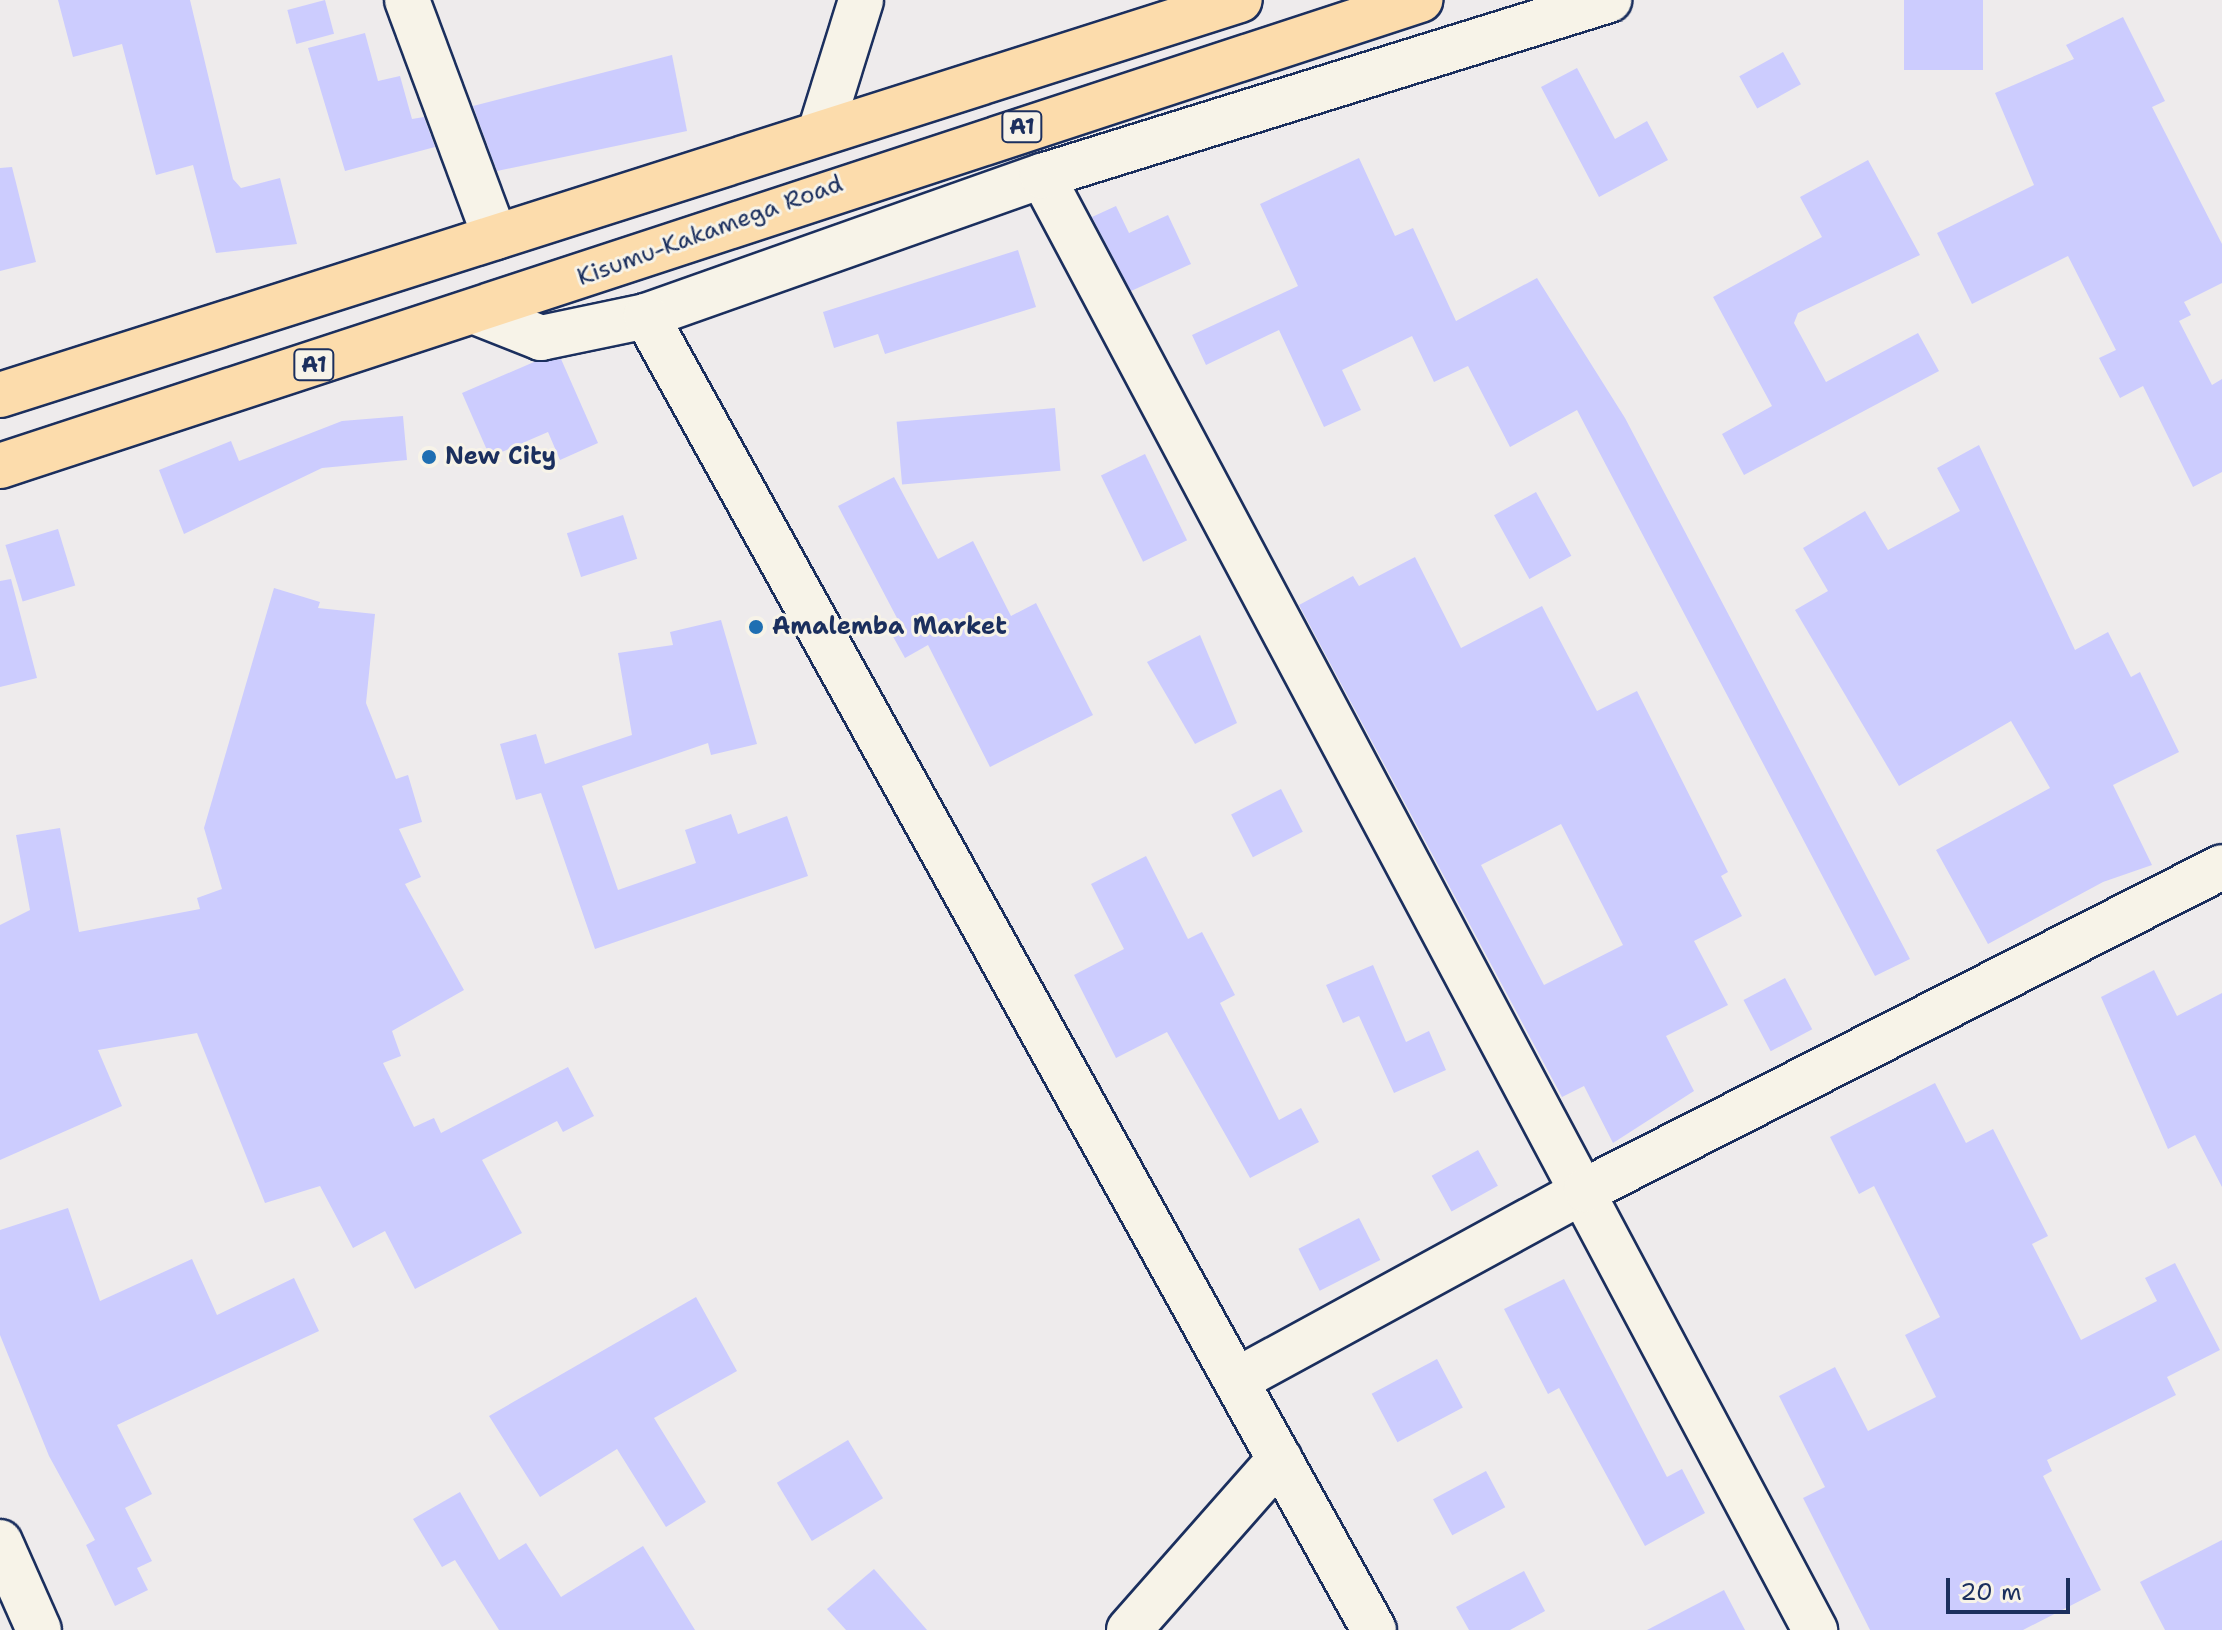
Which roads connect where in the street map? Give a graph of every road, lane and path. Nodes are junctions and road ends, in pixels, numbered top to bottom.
1 (407, 0) edge
2 (861, 0) edge
3 (1240, 0) edge
4 (1420, 0) edge
5 (1609, 0) edge
6 (820, 132) junction
7 (1042, 176) junction
8 (495, 237) junction
9 (478, 313) junction
10 (646, 316) junction
11 (0, 395) edge
12 (0, 466) edge
13 (2222, 867) edge
14 (1586, 1190) junction
15 (1237, 1380) junction
16 (1280, 1459) junction
17 (0, 1542) edge
18 (39, 1630) edge
19 (1129, 1630) edge
20 (1374, 1630) edge
21 (1815, 1630) edge

1 - 8 street
2 - 6 street
3 - 6 highway, A1
4 - 9 highway, Kisumu-Kakamega Road / A1
5 - 7 street
6 - 8 highway, A1
7 - 10 street
7 - 14 street
8 - 11 highway, A1
9 - 10 street
9 - 12 highway, Kisumu-Kakamega Road / A1
10 - 15 street
13 - 14 street
14 - 15 street
14 - 21 street
15 - 16 street
16 - 19 street
16 - 20 street
17 - 18 street

